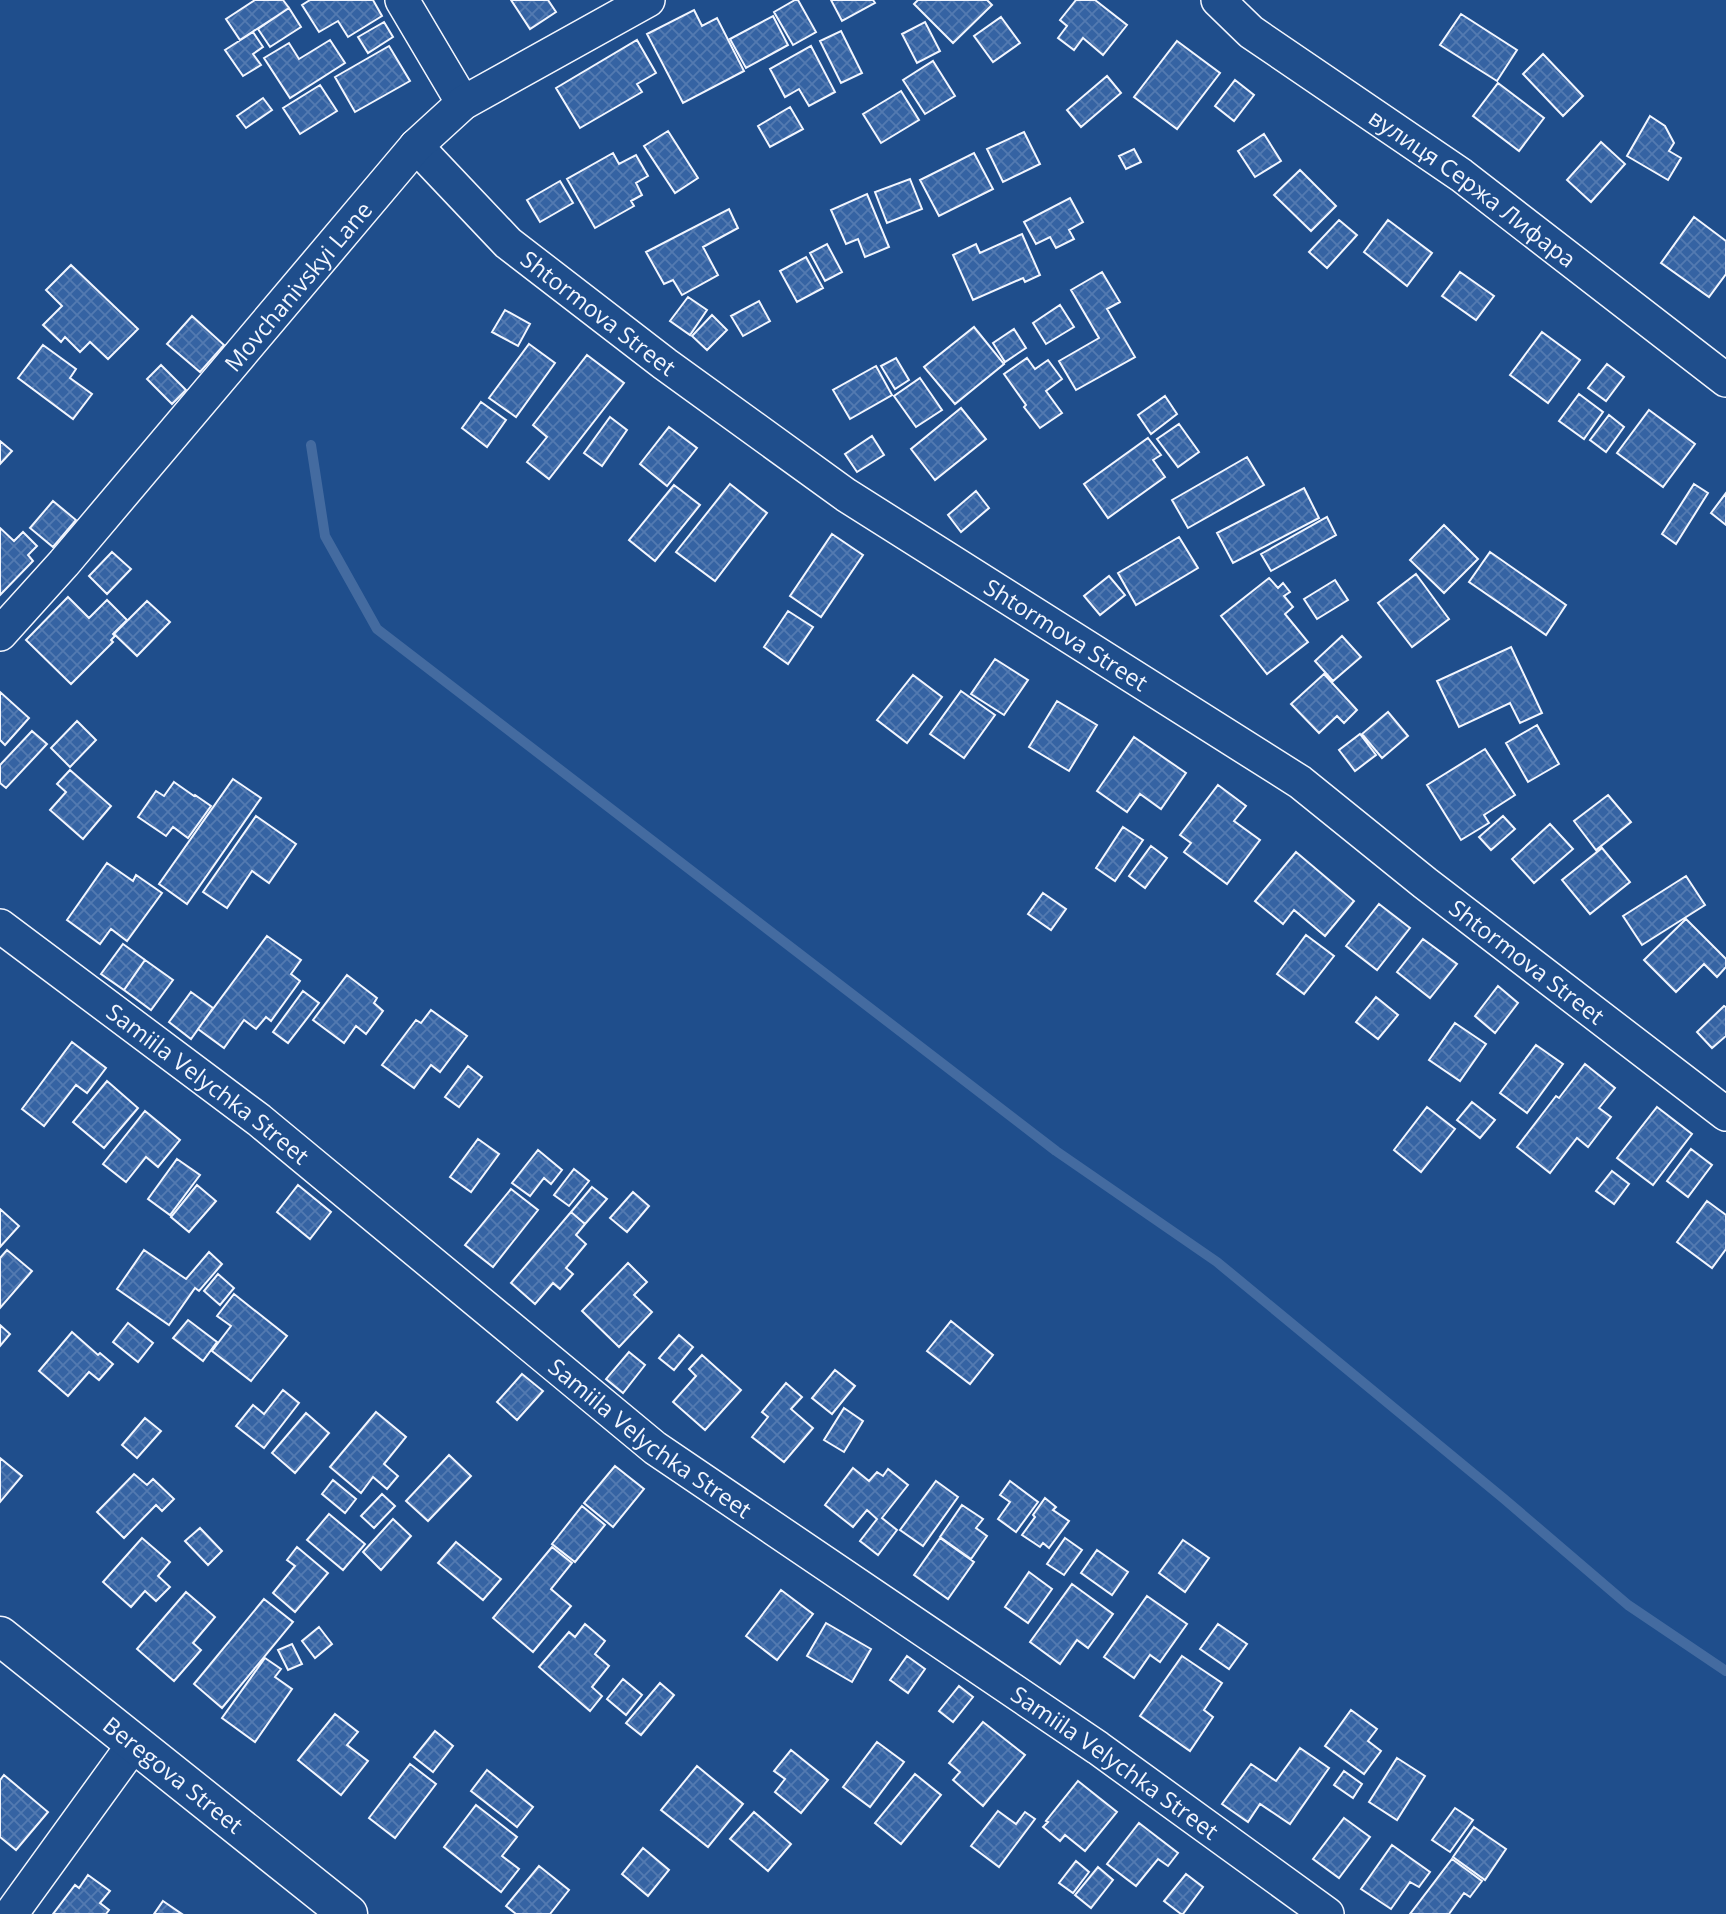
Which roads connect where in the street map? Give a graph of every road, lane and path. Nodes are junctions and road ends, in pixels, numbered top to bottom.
1 (402, 0) edge
2 (648, 0) edge
3 (1218, 0) edge
4 (463, 103) junction
5 (416, 146) junction
6 (1726, 380) edge
7 (0, 634) edge
8 (0, 926) edge
9 (1726, 1114) edge
10 (0, 1636) edge
11 (134, 1744) junction
12 (11, 1914) edge
13 (348, 1914) edge
14 (1327, 1914) edge

1 - 4 street
2 - 4 street, Movchanivskyi Lane
3 - 6 street, вулиця Сержа Лифара
4 - 5 street, Movchanivskyi Lane
5 - 7 street, Movchanivskyi Lane
5 - 9 street, Shtormova Street
8 - 14 street, Samiila Velychka Street
10 - 11 street, Beregova Street
11 - 12 street
11 - 13 street, Beregova Street

